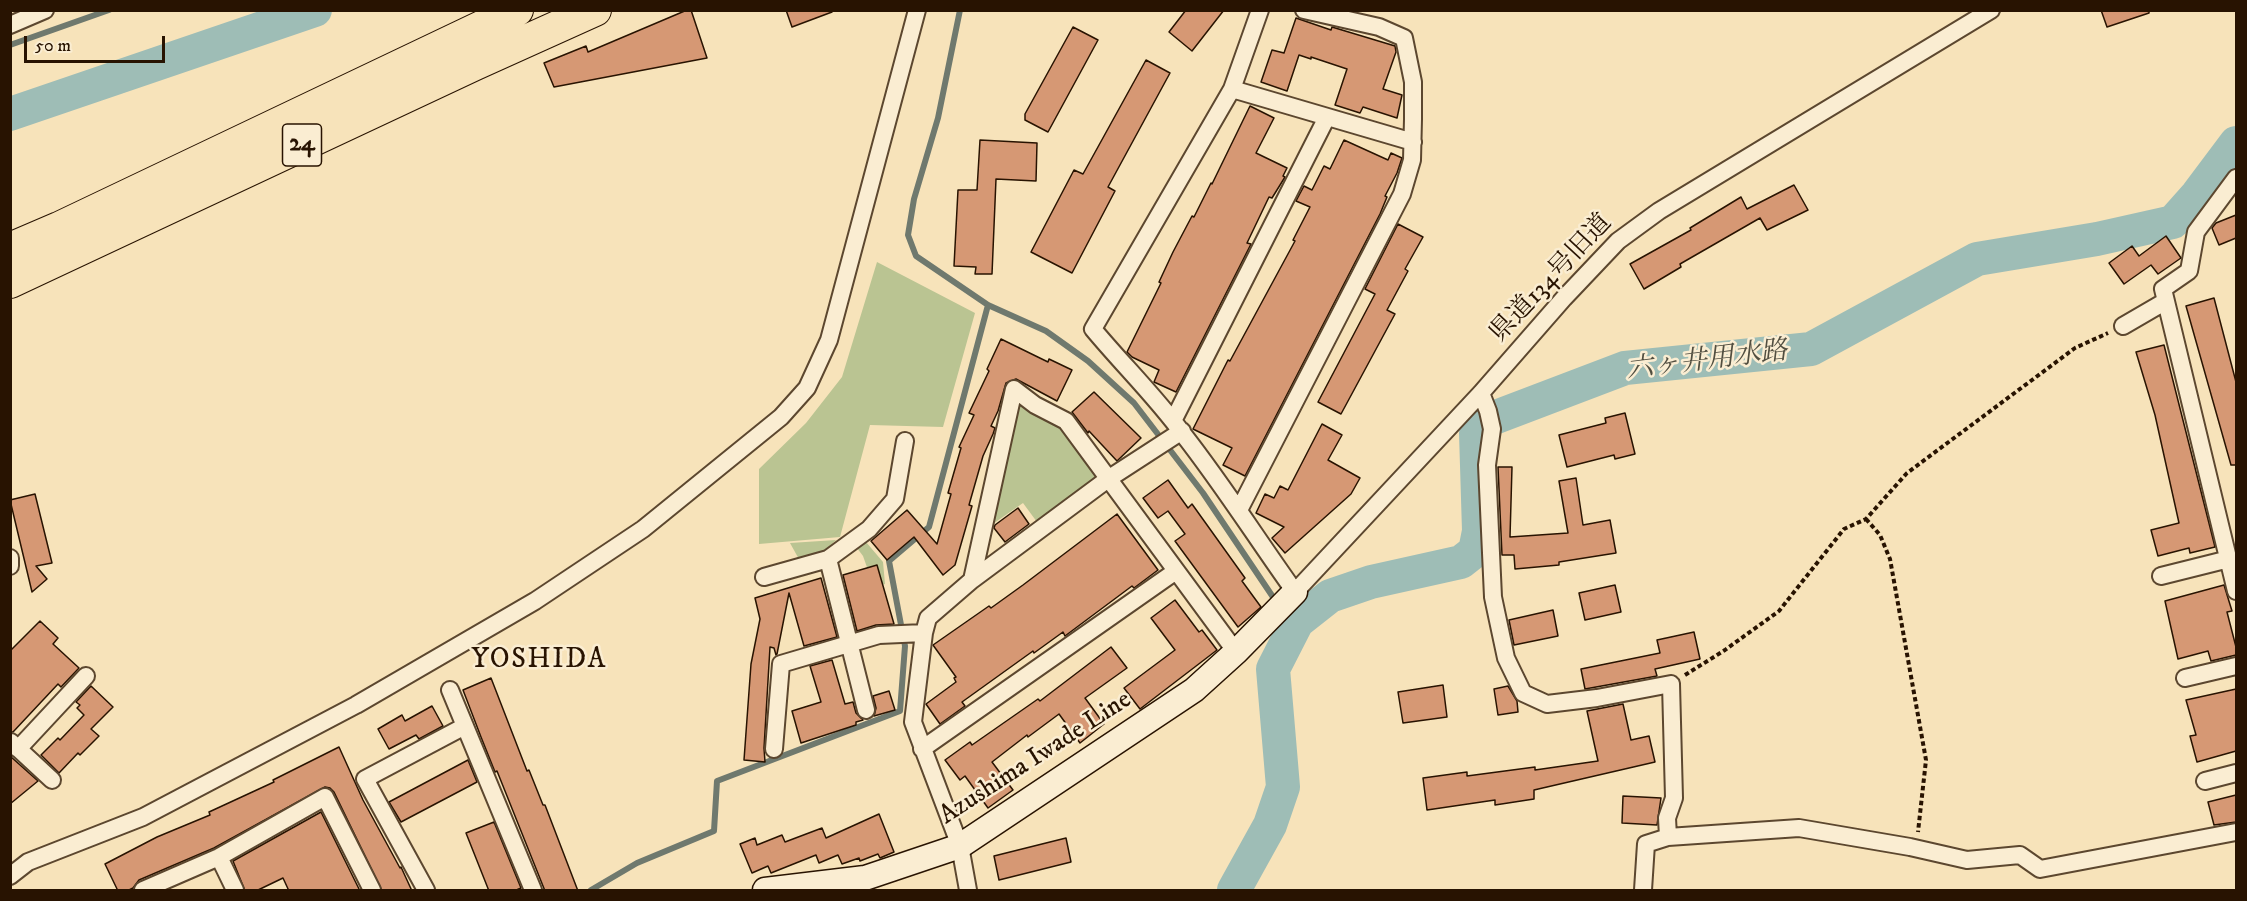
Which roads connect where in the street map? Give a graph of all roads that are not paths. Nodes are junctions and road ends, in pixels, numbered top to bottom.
1 (45, 10) edge
2 (517, 10) edge
3 (595, 10) edge
4 (916, 10) edge
5 (1260, 10) edge
6 (1304, 10) edge
7 (1991, 10) edge
8 (10, 25) edge
9 (1232, 89) junction
10 (1327, 117) junction
11 (1413, 142) junction
12 (2236, 178) edge
13 (10, 249) edge
14 (10, 282) edge
15 (2166, 301) junction
16 (2123, 326) road end
17 (1481, 393) junction
18 (1175, 430) junction
19 (905, 441) dead end
20 (1108, 479) junction
21 (1239, 510) junction
22 (10, 558) edge
23 (828, 559) junction
24 (2229, 559) junction
25 (10, 566) edge
26 (1176, 571) junction
27 (2161, 576) dead end
28 (764, 578) dead end
29 (972, 580) junction
30 (2236, 591) edge
31 (1295, 592) junction
32 (909, 634) junction
33 (849, 644) junction
34 (1236, 652) junction
35 (2236, 666) edge
36 (86, 676) dead end
37 (2186, 678) dead end
38 (450, 690) dead end
39 (866, 710) dead end
40 (465, 726) junction
41 (14, 745) edge
42 (774, 749) dead end
43 (922, 749) junction
44 (2236, 773) edge
45 (52, 780) dead end
46 (2205, 781) dead end
47 (2236, 832) edge
48 (1668, 837) junction
49 (960, 846) junction
50 (219, 857) junction
51 (10, 876) edge
52 (143, 891) edge
53 (235, 891) edge
54 (372, 891) edge
55 (426, 891) edge
56 (533, 891) edge
57 (765, 891) edge
58 (968, 891) edge
59 (1643, 891) edge

1 - 8 street
2 - 13 highway, 24
3 - 14 highway, 24
4 - 51 street
5 - 9 street
6 - 11 street
7 - 17 street, 県道134号旧道
9 - 10 street
9 - 18 street
10 - 11 street
10 - 18 street
11 - 21 street
12 - 15 street
15 - 16 street
15 - 24 street
17 - 31 street, 県道134号旧道
17 - 48 street
18 - 20 street
18 - 21 street
19 - 23 street
20 - 26 street
20 - 29 street
20 - 29 street
21 - 31 street
22 - 25 street
23 - 28 street
23 - 33 street
24 - 27 street
24 - 30 street
26 - 34 street
26 - 43 street
29 - 32 street
31 - 34 main road, Azushima Iwade Line
32 - 33 street
32 - 43 street
33 - 39 street
33 - 42 street
34 - 49 main road, Azushima Iwade Line
35 - 37 street
36 - 41 street
38 - 40 street
40 - 55 street
40 - 56 street
41 - 45 street
43 - 49 street
44 - 46 street
47 - 48 street
48 - 59 street
49 - 57 main road, Azushima Iwade Line
49 - 58 street
50 - 52 street
50 - 53 street
50 - 54 street

